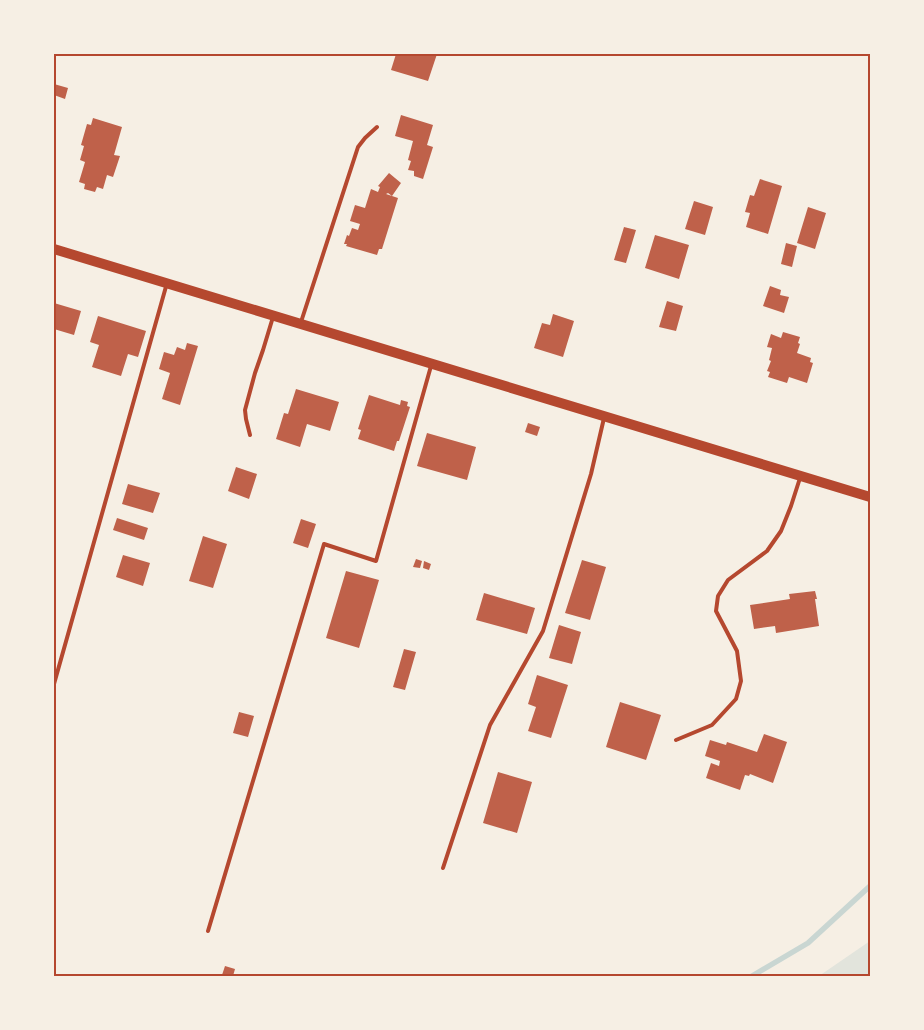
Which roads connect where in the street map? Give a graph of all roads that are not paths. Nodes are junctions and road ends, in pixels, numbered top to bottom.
1 (377, 127) dead end
2 (54, 249) edge
3 (167, 283) junction
4 (274, 316) junction
5 (300, 324) junction
6 (432, 364) junction
7 (604, 416) junction
8 (250, 435) dead end
9 (800, 475) junction
10 (870, 497) edge
11 (54, 684) edge
12 (676, 740) dead end
13 (443, 868) dead end
14 (208, 931) dead end

1 - 5 lane
2 - 3 main road
3 - 4 main road
3 - 11 lane
4 - 5 main road
4 - 8 lane
5 - 6 main road
6 - 7 main road
6 - 14 lane
7 - 9 main road
7 - 13 lane
9 - 10 main road
9 - 12 lane

